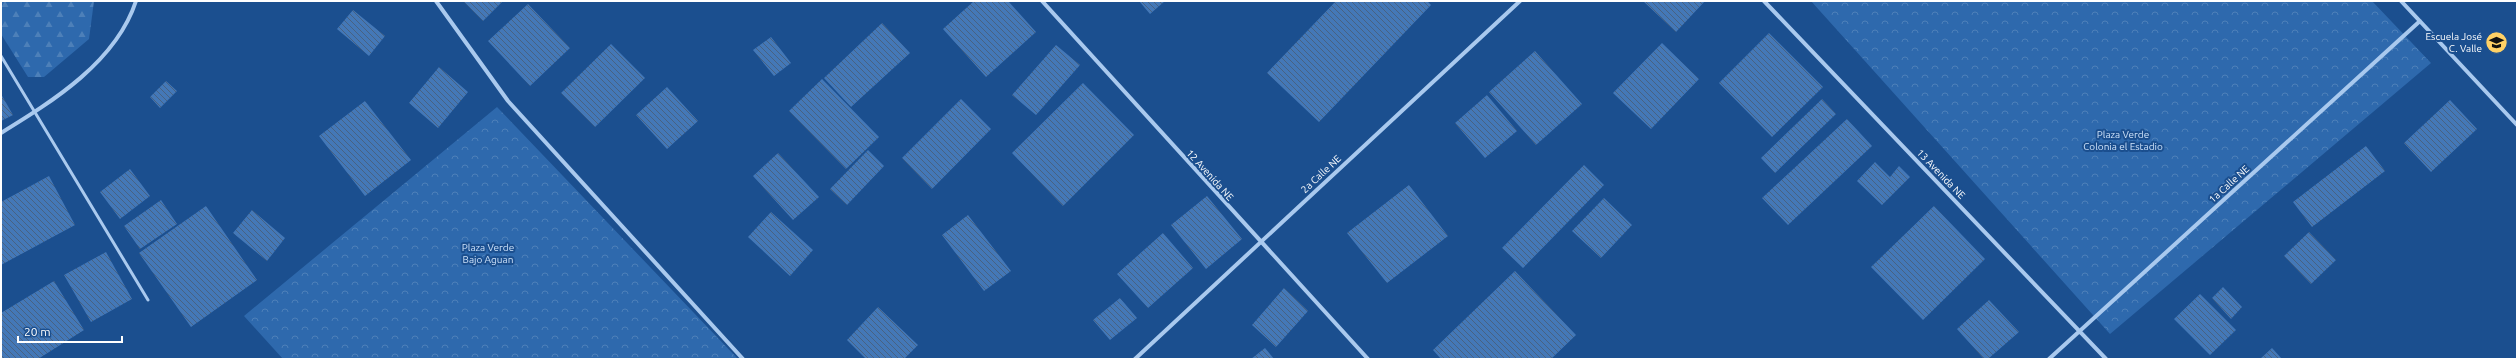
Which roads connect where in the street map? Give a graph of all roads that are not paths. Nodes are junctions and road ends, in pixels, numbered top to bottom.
1 (136, 1) edge
2 (436, 1) edge
3 (1042, 1) edge
4 (1520, 1) edge
5 (1764, 1) edge
6 (2401, 1) edge
7 (2420, 21) junction
8 (1, 56) edge
9 (36, 111) junction
10 (2517, 125) edge
11 (1, 133) edge
12 (1260, 242) junction
13 (148, 300) dead end
14 (2079, 331) junction
15 (743, 359) edge
16 (1135, 359) edge
17 (1368, 359) edge
18 (2049, 359) edge
19 (2106, 359) edge

1 - 9 street
2 - 15 street
3 - 12 street, 12 Avenida NE
4 - 12 street, 2a Calle NE
5 - 14 street, 13 Avenida NE
6 - 7 street
7 - 10 street
7 - 14 street, 1a Calle NE
8 - 9 lane
9 - 11 street
9 - 13 lane
12 - 16 street, 2a Calle NE
12 - 17 street, 12 Avenida NE
14 - 18 street, 1a Calle NE
14 - 19 street, 13 Avenida NE

